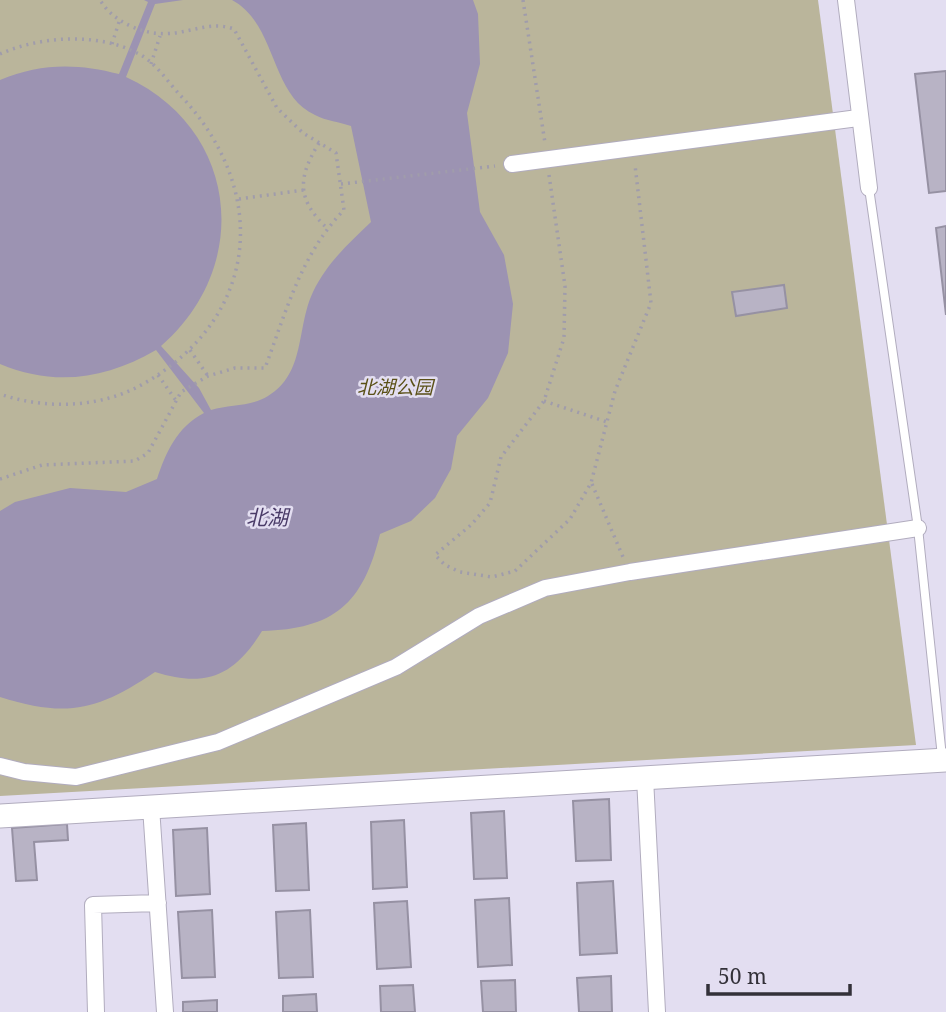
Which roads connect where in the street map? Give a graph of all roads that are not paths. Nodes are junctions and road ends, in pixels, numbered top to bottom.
1 (846, 0) edge
2 (858, 118) junction
3 (512, 164) road end
4 (869, 188) joint
5 (918, 528) junction
6 (944, 760) edge
7 (0, 766) edge
8 (645, 778) junction
9 (151, 807) junction
10 (0, 816) edge
11 (158, 903) junction
12 (96, 1012) edge
13 (165, 1012) edge
14 (657, 1012) edge

1 - 2 street
2 - 3 street
2 - 4 street
4 - 5 lane
5 - 6 lane
5 - 7 street
6 - 8 street
8 - 9 street
8 - 14 street
9 - 10 street
9 - 11 street
11 - 12 street
11 - 13 street

